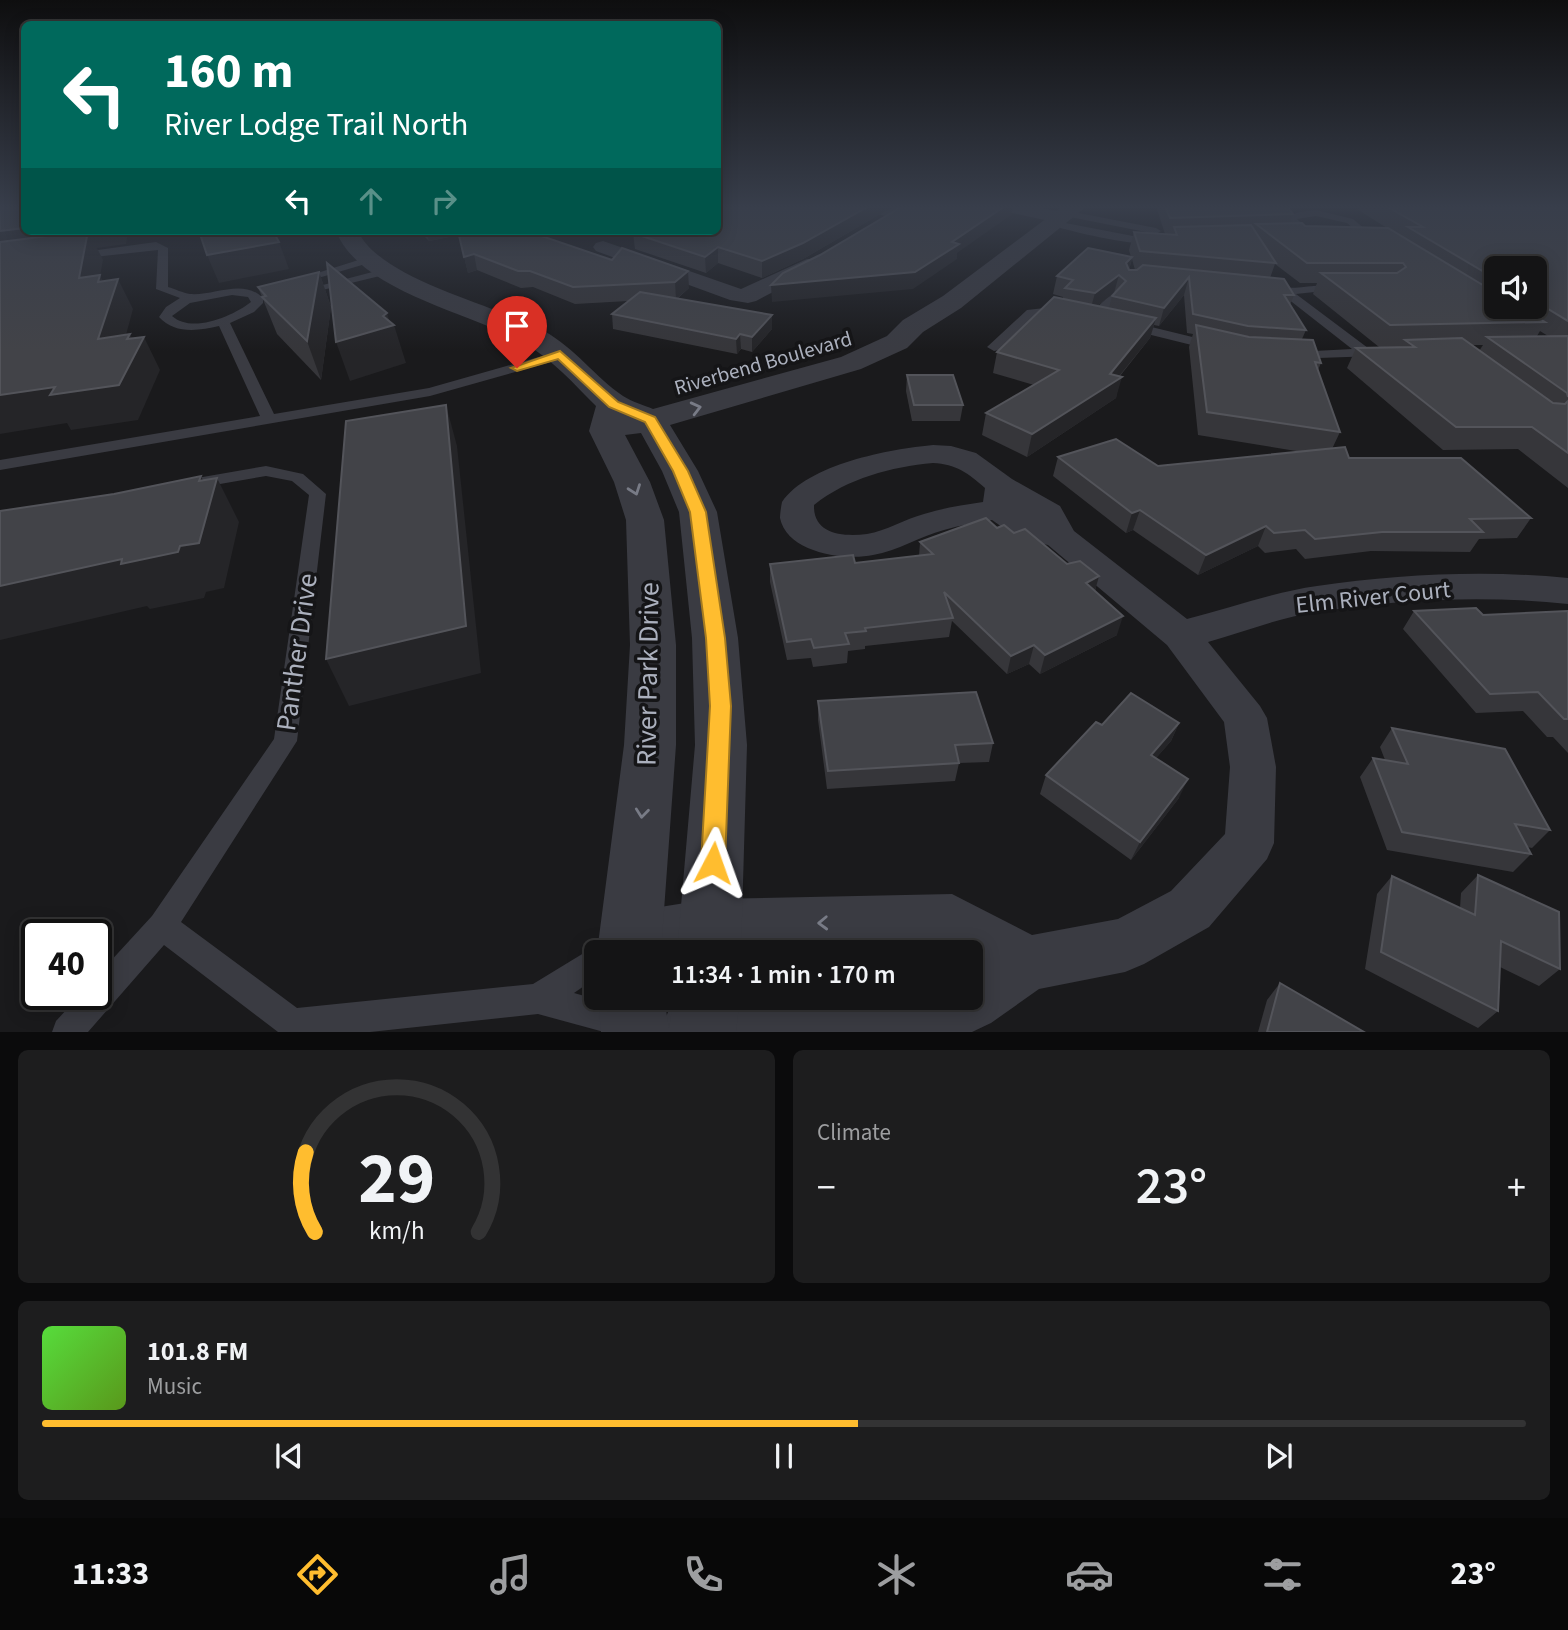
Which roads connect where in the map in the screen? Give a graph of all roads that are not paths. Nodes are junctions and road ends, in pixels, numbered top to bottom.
1 (93, 254) edge
2 (163, 254) edge
3 (362, 254) edge
4 (623, 254) edge
5 (829, 254) edge
6 (1015, 254) edge
7 (64, 258) edge
8 (376, 266) junction
9 (288, 284) edge
10 (1346, 287) edge
11 (1259, 288) edge
12 (1287, 293) junction
13 (285, 296) edge
14 (192, 299) junction
15 (1112, 299) edge
16 (1097, 317) junction
17 (223, 322) junction
18 (993, 347) dead end
19 (1228, 349) edge
20 (1364, 352) junction
21 (1390, 352) edge
22 (560, 355) junction
23 (1278, 356) edge
24 (623, 418) junction
25 (269, 419) junction
26 (0, 465) edge
27 (186, 485) edge
28 (1000, 498) junction
29 (1568, 591) edge
30 (1181, 635) junction
31 (162, 926) junction
32 (885, 937) edge
33 (710, 939) edge
34 (628, 940) edge
35 (1028, 962) junction
36 (584, 988) edge
37 (584, 988) edge
38 (983, 994) edge
39 (538, 999) junction
40 (787, 1010) edge
41 (705, 1016) edge
42 (67, 1031) edge

1 - 7 lane
2 - 14 lane
3 - 8 street, River Park Drive
4 - 5 street
6 - 24 street, Riverbend Boulevard
8 - 9 lane
8 - 13 lane
8 - 22 street, River Park Drive
10 - 12 lane
11 - 12 lane
12 - 20 lane
14 - 17 lane
14 - 17 lane
15 - 16 lane
16 - 18 lane
16 - 19 lane
17 - 25 lane
20 - 21 lane
20 - 23 lane
22 - 24 street, River Park Drive
22 - 25 lane
24 - 33 street, River Park Drive
24 -> 34 street, River Park Drive
25 - 26 lane
27 - 31 lane, Panther Drive
28 - 28 street
28 - 30 street
29 - 30 street, Elm River Court
30 - 35 street
31 - 39 lane
31 - 42 lane, Panther Drive
32 -> 33 street
32 - 35 street
35 - 38 street
36 - 39 lane
37 - 39 lane
40 - 41 street

